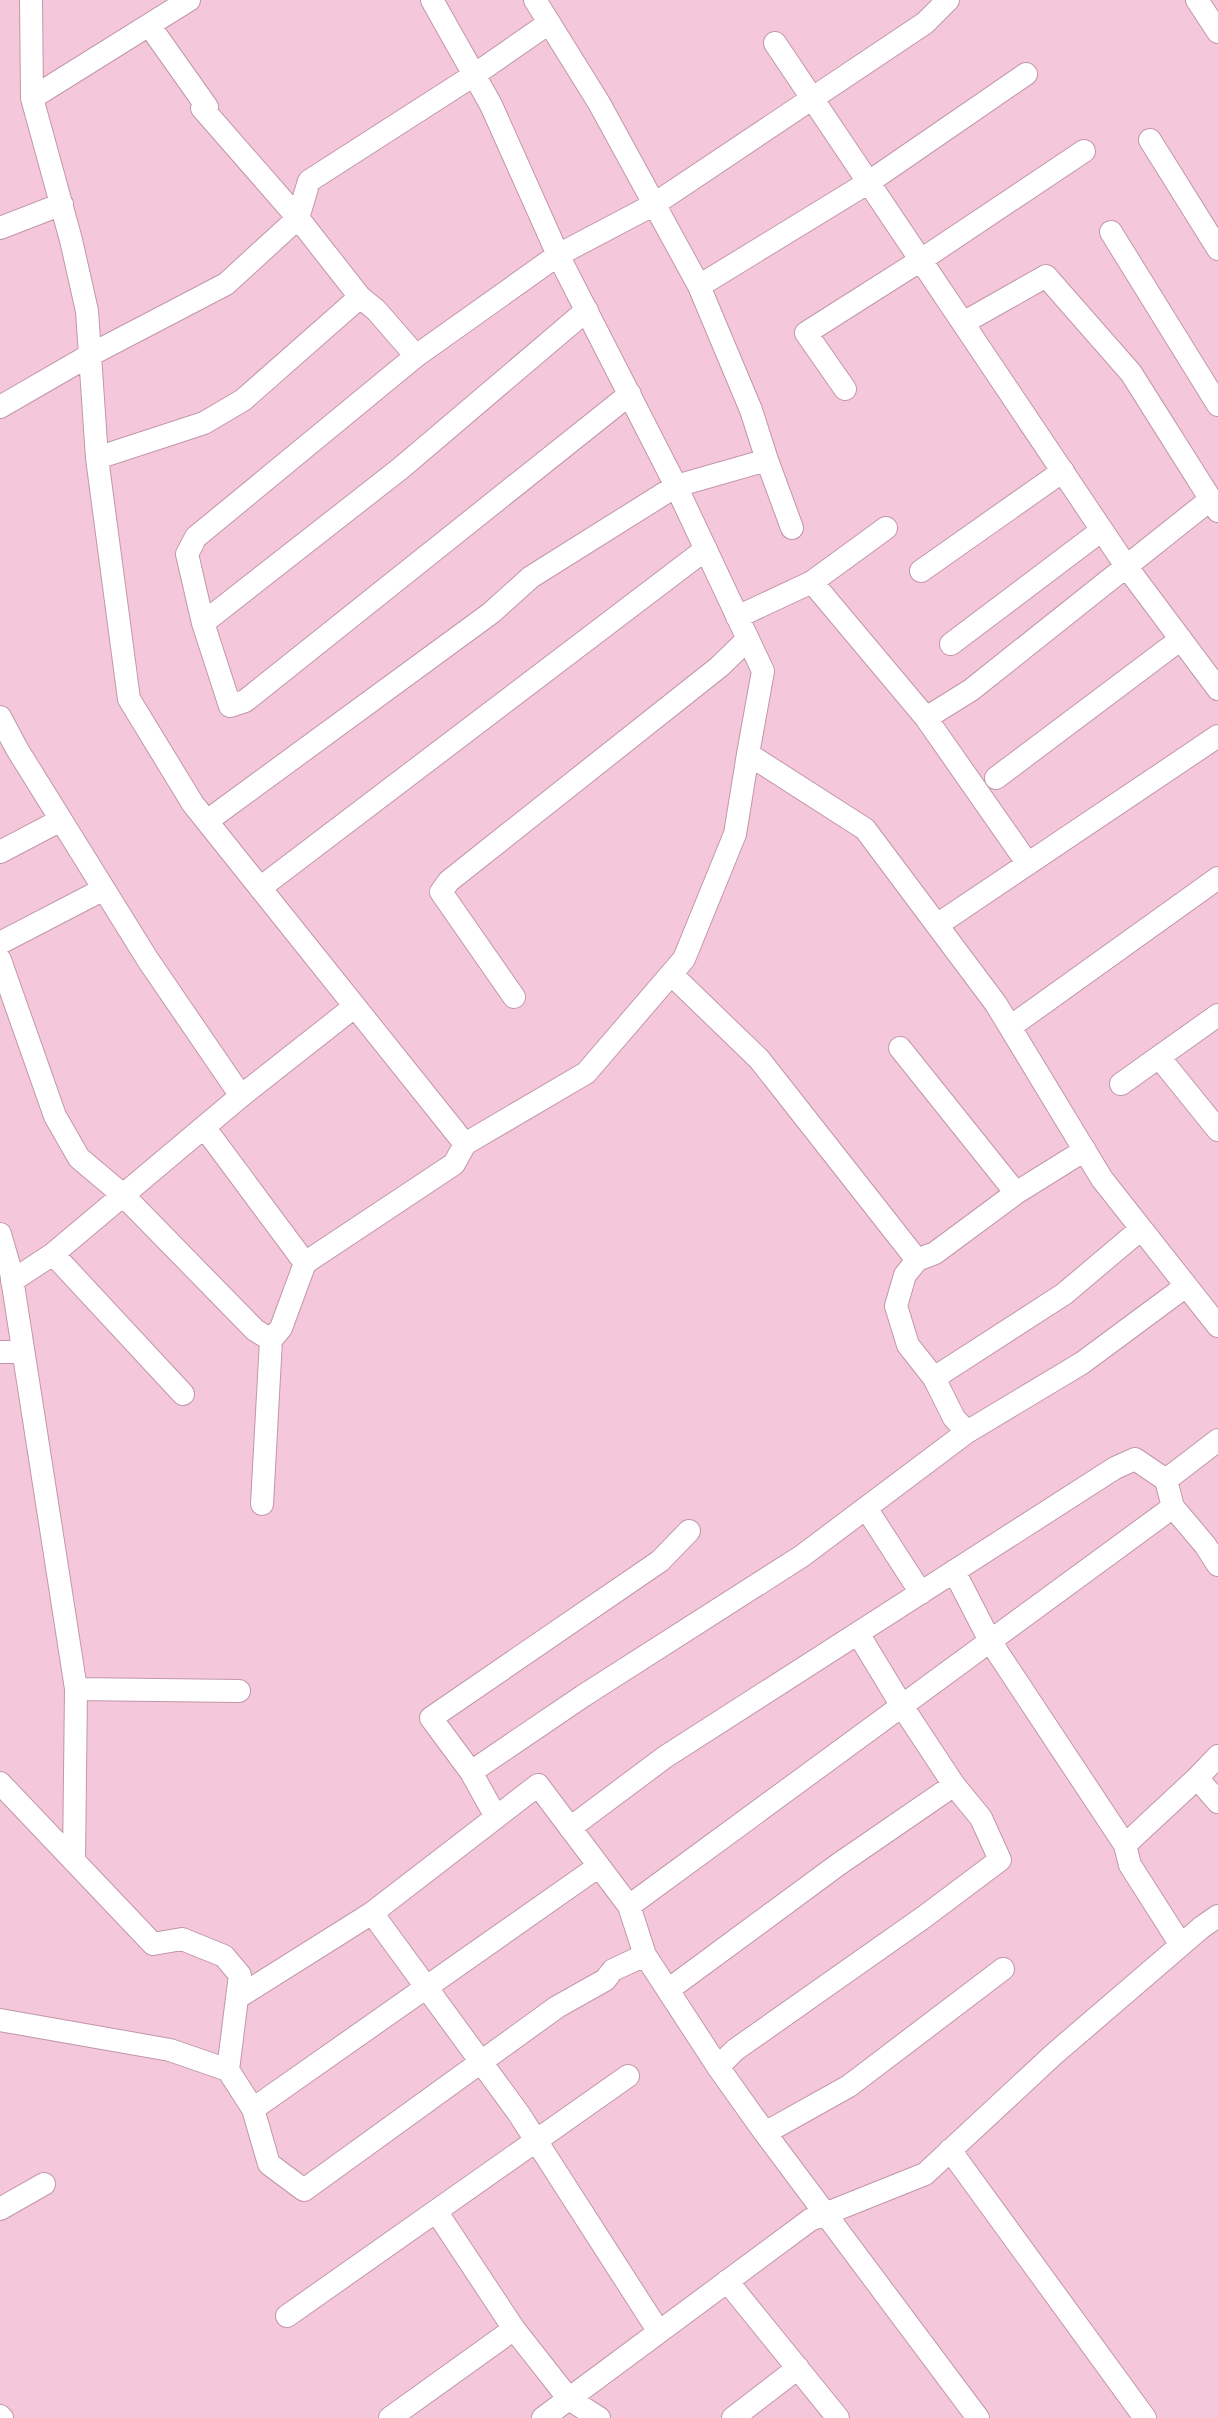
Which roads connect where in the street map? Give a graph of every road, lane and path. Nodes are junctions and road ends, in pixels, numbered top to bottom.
1 (30, 0) edge
2 (189, 0) edge
3 (432, 0) edge
4 (535, 0) edge
5 (948, 0) edge
6 (1197, 0) edge
7 (549, 23) junction
8 (149, 24) junction
9 (1218, 32) edge
10 (775, 43) dead end
11 (1026, 74) dead end
12 (474, 75) junction
13 (32, 98) junction
14 (812, 98) junction
15 (1150, 140) dead end
16 (1084, 151) dead end
17 (869, 182) junction
18 (62, 204) junction
19 (653, 205) junction
20 (298, 218) junction
21 (0, 228) edge
22 (1111, 232) dead end
23 (1218, 249) edge
24 (558, 255) junction
25 (922, 260) junction
26 (699, 286) junction
27 (360, 297) junction
28 (587, 310) junction
29 (963, 323) junction
30 (90, 355) junction
31 (416, 356) junction
32 (845, 389) dead end
33 (630, 394) junction
34 (1218, 405) edge
35 (0, 407) edge
36 (97, 458) junction
37 (768, 460) junction
38 (1063, 471) junction
39 (676, 486) junction
40 (1216, 508) edge
41 (792, 528) dead end
42 (886, 528) dead end
43 (1102, 530) junction
44 (706, 550) junction
45 (1126, 566) junction
46 (921, 572) dead end
47 (812, 582) junction
48 (737, 617) junction
49 (203, 623) junction
50 (748, 639) junction
51 (1181, 639) junction
52 (951, 644) dead end
53 (1218, 689) edge
54 (0, 717) edge
55 (926, 718) junction
56 (1218, 736) edge
57 (748, 754) junction
58 (996, 778) dead end
59 (61, 820) junction
60 (207, 821) junction
61 (0, 852) edge
62 (1028, 864) junction
63 (1218, 878) edge
64 (260, 888) junction
65 (104, 889) junction
66 (937, 925) junction
67 (0, 943) edge
68 (0, 960) edge
69 (671, 974) junction
70 (514, 996) dead end
71 (354, 1007) junction
72 (1218, 1015) edge
73 (1010, 1027) junction
74 (900, 1048) dead end
75 (1159, 1057) junction
76 (1121, 1084) dead end
77 (241, 1096) junction
78 (204, 1127) junction
79 (1218, 1130) edge
80 (465, 1144) junction
81 (1085, 1150) junction
82 (1016, 1193) junction
83 (123, 1195) junction
84 (1141, 1229) junction
85 (0, 1234) edge
86 (52, 1254) junction
87 (917, 1260) junction
88 (305, 1263) junction
89 (12, 1280) junction
90 (1186, 1286) junction
91 (1218, 1326) edge
92 (271, 1340) junction
93 (0, 1352) edge
94 (23, 1352) junction
95 (934, 1378) junction
96 (183, 1394) dead end
97 (967, 1432) junction
98 (1218, 1440) edge
99 (1166, 1480) junction
100 (262, 1504) dead end
101 (1173, 1507) junction
102 (866, 1508) junction
103 (689, 1531) dead end
104 (1218, 1565) edge
105 (954, 1571) junction
106 (921, 1593) junction
107 (859, 1635) junction
108 (990, 1641) junction
109 (76, 1690) junction
110 (239, 1690) dead end
111 (902, 1706) junction
112 (1218, 1756) edge
113 (471, 1772) junction
114 (1197, 1778) junction
115 (0, 1783) edge
116 (954, 1785) junction
117 (1218, 1802) edge
118 (496, 1817) junction
119 (570, 1828) junction
120 (1125, 1845) junction
121 (74, 1861) junction
122 (599, 1866) junction
123 (629, 1906) junction
124 (372, 1913) junction
125 (1218, 1916) edge
126 (1181, 1945) junction
127 (645, 1955) junction
128 (1003, 1969) dead end
129 (426, 1988) junction
130 (668, 1990) junction
131 (237, 1998) junction
132 (0, 2020) edge
133 (481, 2062) junction
134 (718, 2068) junction
135 (228, 2070) junction
136 (628, 2076) dead end
137 (253, 2109) junction
138 (765, 2133) junction
139 (537, 2141) junction
140 (950, 2150) junction
141 (44, 2184) dead end
142 (0, 2209) edge
143 (436, 2211) junction
144 (827, 2213) junction
145 (727, 2281) junction
146 (287, 2316) dead end
147 (514, 2329) junction
148 (659, 2332) junction
149 (798, 2368) junction
150 (569, 2399) junction
151 (390, 2418) edge
152 (543, 2418) edge
153 (599, 2418) edge
154 (733, 2418) edge
155 (838, 2418) edge
156 (978, 2418) edge
157 (1145, 2418) edge

1 - 13 street
2 - 8 street
3 - 12 street
4 - 7 street
5 - 14 street
6 - 9 street
7 - 12 street
7 - 19 street
8 - 13 street
8 - 20 street
10 - 14 street
11 - 17 street
12 - 20 street
12 - 24 street
13 - 18 street
14 - 17 street
14 - 19 street
15 - 23 street
16 - 25 street
17 - 25 street
17 - 26 street
18 - 21 street
18 - 30 street
19 - 24 street
19 - 26 street
20 - 27 street
20 - 30 street
22 - 34 street
24 - 28 street
24 - 31 street
25 - 29 street
25 - 32 street
26 - 37 street
27 - 31 street
27 - 36 street
28 - 33 street
28 - 49 street
29 - 38 street
29 - 40 street
30 - 35 street
30 - 36 street
31 - 49 street
33 - 39 street
33 - 49 street
36 - 60 street
37 - 39 street
37 - 41 street
38 - 43 street
38 - 46 street
39 - 44 street
39 - 60 street
40 - 45 street
42 - 47 street
43 - 45 street
43 - 52 street
44 - 48 street
44 - 64 street
45 - 51 street
45 - 55 street
47 - 48 street
47 - 55 street
48 - 50 street
50 - 57 street
50 - 70 street
51 - 53 street
51 - 58 street
54 - 59 street
55 - 62 street
56 - 62 street
57 - 66 street
57 - 69 street
59 - 61 street
59 - 65 street
60 - 64 street
62 - 66 street
63 - 73 street
64 - 71 street
65 - 67 street
65 - 77 street
66 - 73 street
68 - 83 street
69 - 80 street
69 - 87 street
71 - 77 street
71 - 80 street
72 - 75 street
73 - 81 street
74 - 82 street
75 - 76 street
75 - 79 street
77 - 78 street
78 - 83 street
78 - 88 street
80 - 88 street
81 - 82 street
81 - 84 street
82 - 87 street
83 - 86 street
83 - 92 street
84 - 90 street
84 - 95 street
85 - 89 street
86 - 89 street
86 - 96 street
87 - 95 street
88 - 92 street
89 - 94 street
90 - 91 street
90 - 97 street
92 - 100 street
93 - 94 street
94 - 109 street
95 - 97 street
97 - 102 street
98 - 99 street
99 - 101 street
99 - 105 street
101 - 104 street
101 - 108 street
102 - 106 street
102 - 113 street
103 - 113 street
105 - 106 street
105 - 108 street
106 - 107 street
107 - 111 street
107 - 119 street
108 - 111 street
108 - 120 street
109 - 110 street
109 - 121 street
111 - 116 street
111 - 123 street
112 - 114 street
113 - 118 street
114 - 117 street
114 - 120 street
115 - 121 street
116 - 130 street
116 - 134 street
118 - 119 street
118 - 124 street
119 - 122 street
120 - 126 street
121 - 131 street
122 - 123 street
122 - 129 street
123 - 127 street
124 - 129 street
124 - 131 street
125 - 126 street
126 - 140 street
127 - 130 street
127 - 133 street
128 - 138 street
129 - 133 street
129 - 137 street
130 - 134 street
131 - 135 street
132 - 135 street
133 - 137 street
133 - 139 street
134 - 138 street
135 - 137 street
136 - 139 street
138 - 144 street
139 - 143 street
139 - 148 street
140 - 144 street
140 - 157 street
141 - 142 street
143 - 146 street
143 - 147 street
144 - 145 street
144 - 156 street
145 - 148 street
145 - 149 street
147 - 150 street
147 - 151 street
148 - 150 street
149 - 154 street
149 - 155 street
150 - 152 street
150 - 153 street

